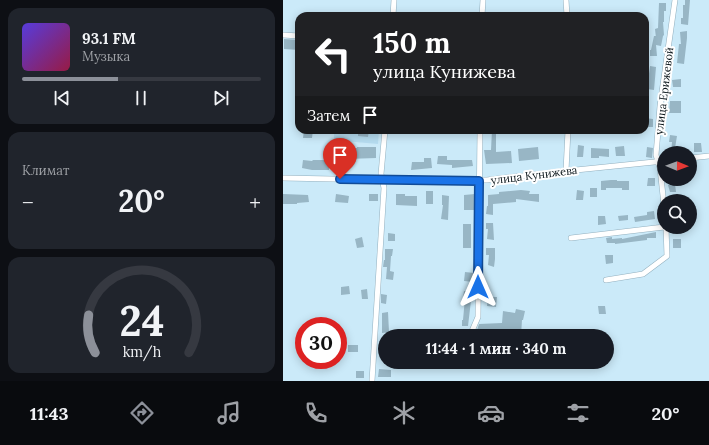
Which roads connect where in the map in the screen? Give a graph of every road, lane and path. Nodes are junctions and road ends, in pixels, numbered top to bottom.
1 (394, 0) edge
2 (483, 0) edge
3 (566, 0) edge
4 (675, 0) edge
5 (393, 12) edge
6 (482, 12) edge
7 (567, 12) edge
8 (283, 36) edge
9 (295, 36) edge
10 (385, 134) edge
11 (480, 134) edge
12 (568, 134) edge
13 (657, 156) edge
14 (709, 156) edge
15 (697, 157) edge
16 (657, 162) edge
17 (566, 171) junction
18 (283, 178) edge
19 (382, 180) junction
20 (479, 181) junction
21 (657, 228) edge
22 (665, 234) edge
23 (571, 238) dead end
24 (606, 280) dead end
25 (473, 329) edge
26 (372, 381) edge

1 - 5 street
2 - 6 street
3 - 7 street
4 - 13 street, улица Ерижевой
8 - 9 street
10 - 19 street
11 - 20 street
12 - 17 street
14 - 15 street
16 - 17 street, улица Кунижева
17 - 20 street, улица Кунижева
18 - 19 street, улица Кунижева
19 - 20 street, улица Кунижева
19 - 26 street
20 - 25 street
21 - 23 street
22 - 24 street

